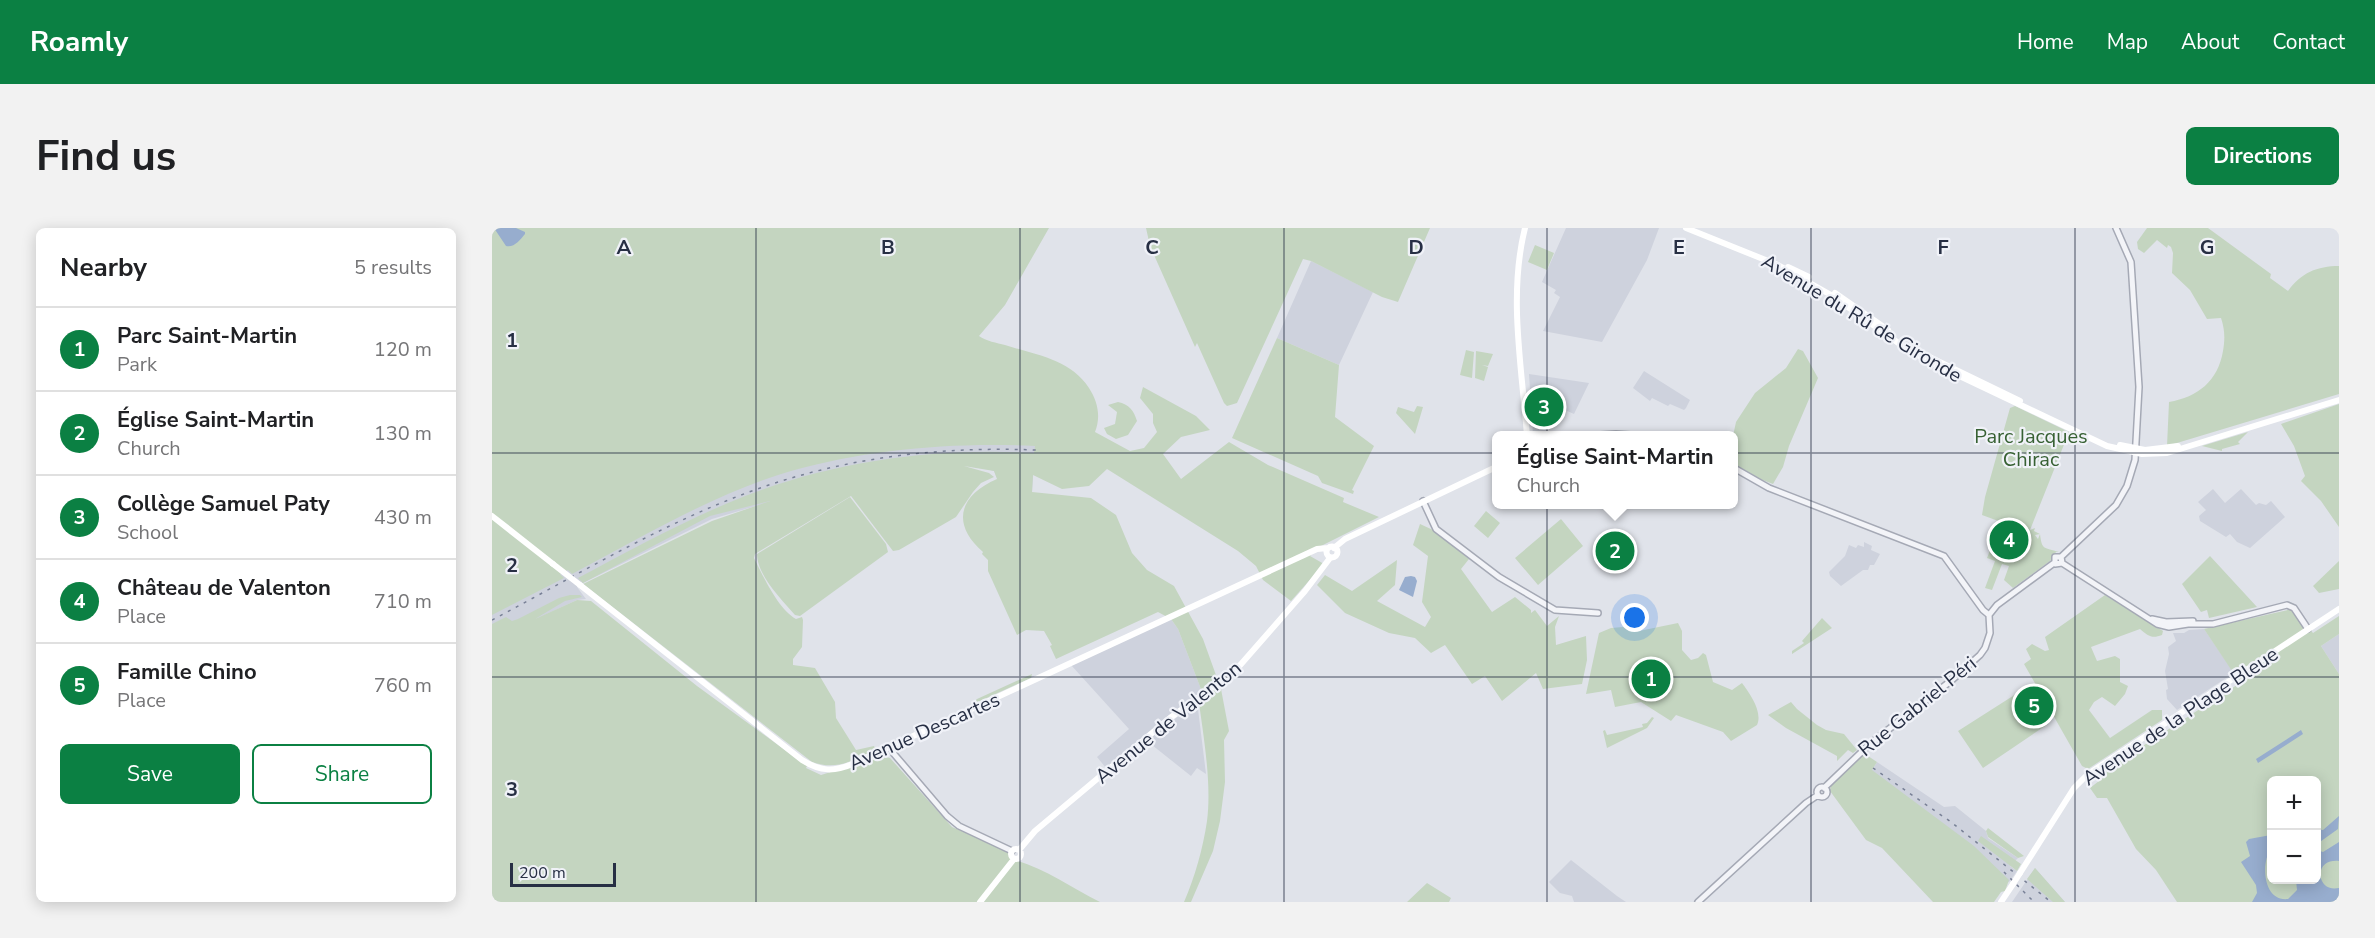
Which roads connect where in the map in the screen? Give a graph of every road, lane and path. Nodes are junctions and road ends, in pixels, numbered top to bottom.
1 (1525, 228) edge
2 (1686, 228) edge
3 (1694, 228) edge
4 (2116, 228) edge
5 (2339, 398) edge
6 (2246, 426) junction
7 (2254, 426) junction
8 (1528, 431) edge
9 (2195, 443) junction
10 (2137, 450) junction
11 (1492, 469) edge
12 (1738, 470) edge
13 (1423, 501) junction
14 (492, 516) edge
15 (1330, 552) junction
16 (2061, 560) junction
17 (2339, 609) edge
18 (1598, 613) dead end
19 (1989, 615) junction
20 (2308, 629) junction
21 (891, 747) junction
22 (1015, 850) junction
23 (980, 902) edge
24 (1698, 902) edge
25 (2001, 902) edge

1 - 8 main road
2 - 10 main road, Avenue du Rû de Gironde
3 - 10 main road, Avenue du Rû de Gironde
4 - 10 street
5 - 6 main road
5 - 7 main road
6 - 7 main road
6 - 9 main road
7 - 9 main road
9 - 10 main road
10 - 16 street
11 - 13 main road, Avenue Descartes
12 - 19 street
13 - 15 main road, Avenue Descartes
13 - 18 street
14 - 21 main road, Avenue Descartes, bridge
15 - 21 main road, Avenue Descartes
15 - 22 main road, Avenue de Valenton
16 - 19 street
16 - 20 street
17 - 20 main road, Avenue de la Plage Bleue
19 - 24 street, Rue Gabriel Péri
20 - 25 main road, Avenue de la Plage Bleue, bridge
21 - 22 street
22 - 23 main road, Avenue de Valenton

